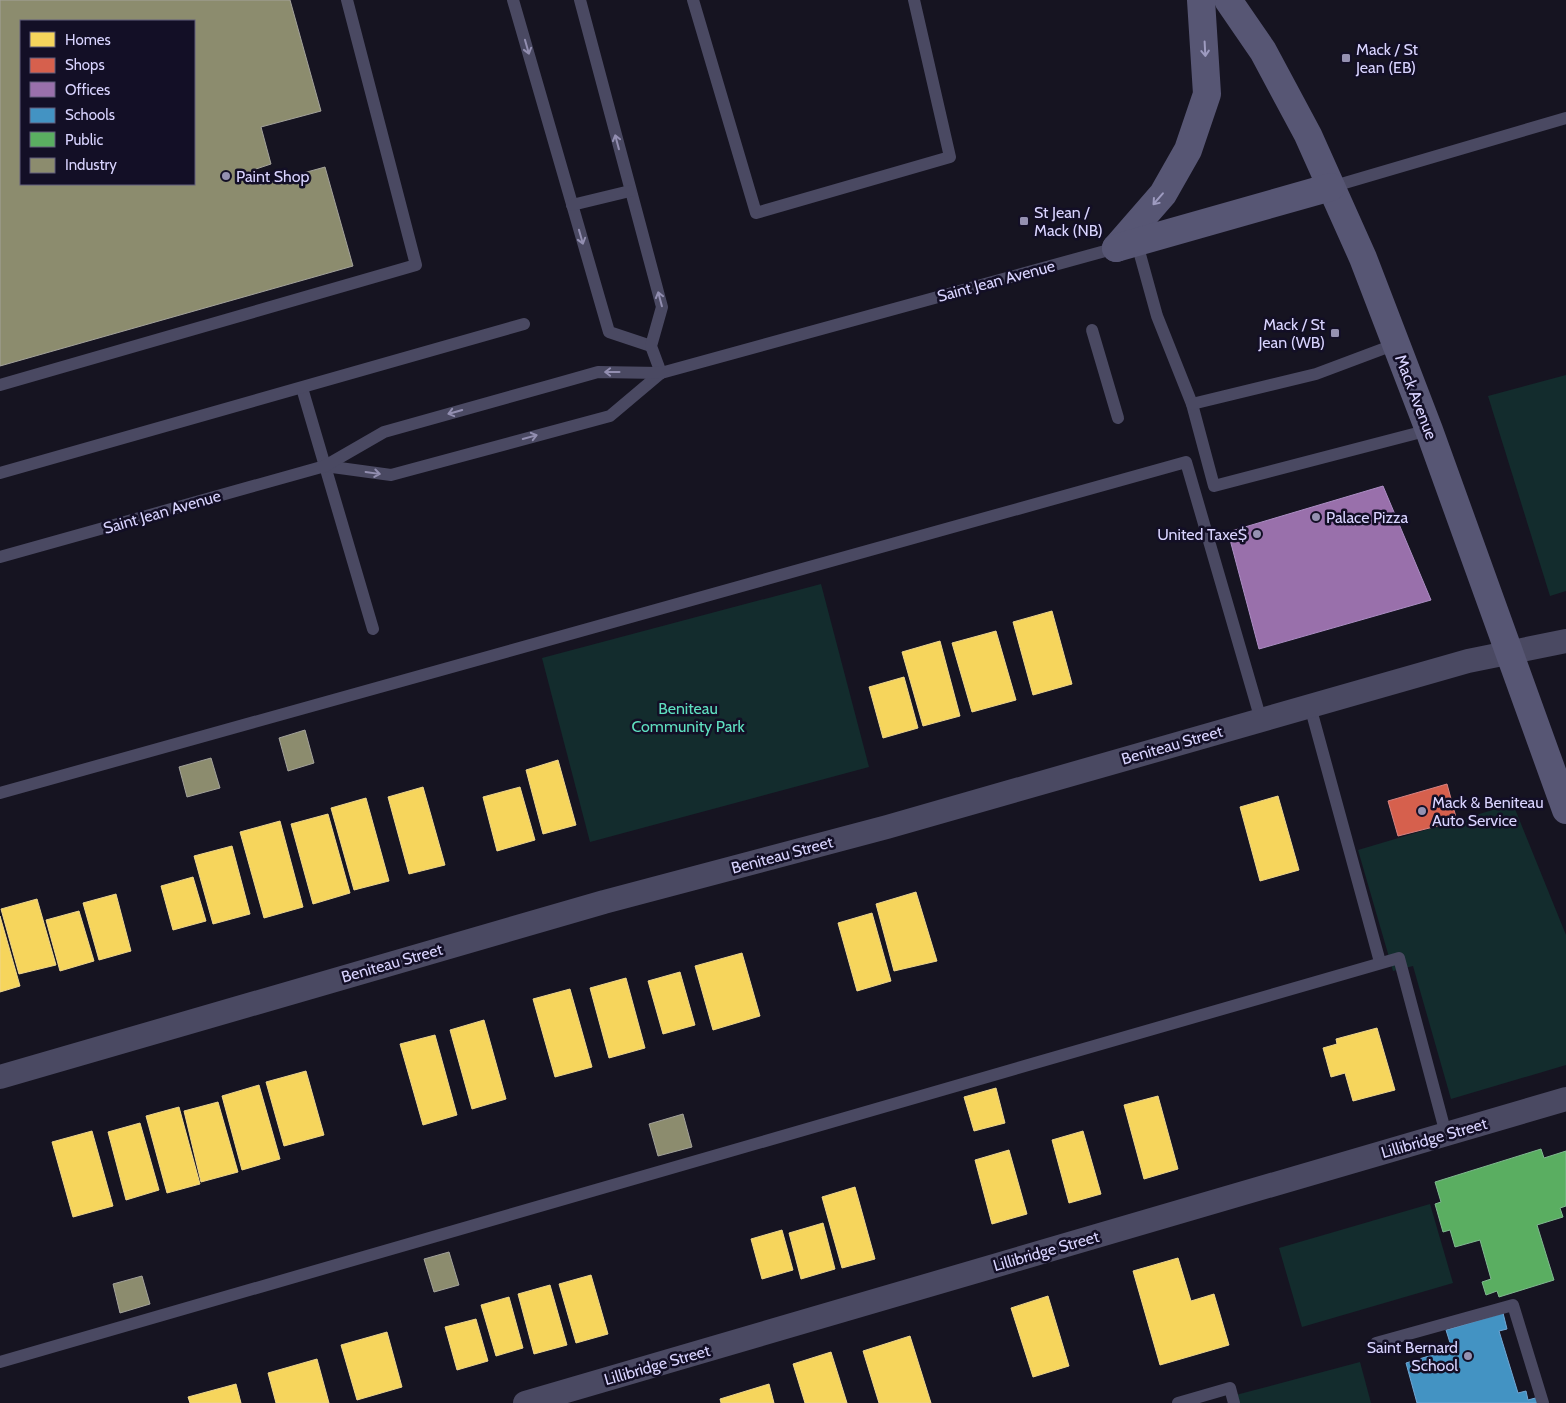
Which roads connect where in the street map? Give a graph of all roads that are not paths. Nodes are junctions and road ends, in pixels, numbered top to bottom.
1 (347, 0) edge
2 (513, 0) edge
3 (580, 0) edge
4 (693, 0) edge
5 (914, 0) edge
6 (1201, 0) edge
7 (1228, 0) edge
8 (1566, 118) edge
9 (1331, 187) junction
10 (630, 191) junction
11 (572, 206) junction
12 (1128, 239) junction
13 (524, 324) dead end
14 (1092, 330) dead end
15 (1396, 344) junction
16 (651, 346) junction
17 (661, 373) junction
18 (0, 385) edge
19 (302, 388) junction
20 (1192, 404) junction
21 (1118, 418) dead end
22 (1428, 430) junction
23 (1206, 455) junction
24 (1186, 462) junction
25 (325, 466) junction
26 (0, 473) edge
27 (0, 557) edge
28 (373, 629) dead end
29 (1566, 641) edge
30 (1510, 654) junction
31 (1310, 706) junction
32 (1261, 720) junction
33 (0, 794) edge
34 (1566, 810) edge
35 (1380, 962) junction
36 (0, 1076) edge
37 (1566, 1099) edge
38 (1446, 1134) junction
39 (1376, 1343) dead end
40 (0, 1362) edge
41 (525, 1403) edge
42 (1178, 1403) edge
43 (1234, 1403) edge
44 (1543, 1403) edge

1 - 18 lane
2 -> 11 lane
10 -> 3 lane
4 - 5 lane
6 -> 12 main road
7 - 9 main road, Mack Avenue
8 - 9 lane
9 - 12 main road, Saint Jean Avenue
9 - 15 main road, Mack Avenue
10 - 11 lane
16 -> 10 lane
11 -> 16 lane
12 - 17 lane, Saint Jean Avenue
12 - 20 lane
13 - 19 lane
14 - 21 lane
15 - 20 lane
15 - 22 main road, Mack Avenue
16 - 17 lane
17 -> 25 lane
25 -> 17 lane
19 - 25 lane
19 - 26 lane
20 - 23 lane
22 - 23 lane
22 - 30 main road, Mack Avenue
23 - 24 lane
24 - 32 lane
24 - 33 lane
25 - 27 lane, Saint Jean Avenue
25 - 28 lane
29 - 30 street, Beniteau Street
30 - 31 street, Beniteau Street
30 - 34 main road, Mack Avenue
31 - 32 street, Beniteau Street
31 - 35 lane
32 - 36 street, Beniteau Street
35 - 38 lane
35 - 40 lane
37 - 38 street, Lillibridge Street
38 - 41 street, Lillibridge Street
39 - 44 lane
42 - 43 lane

